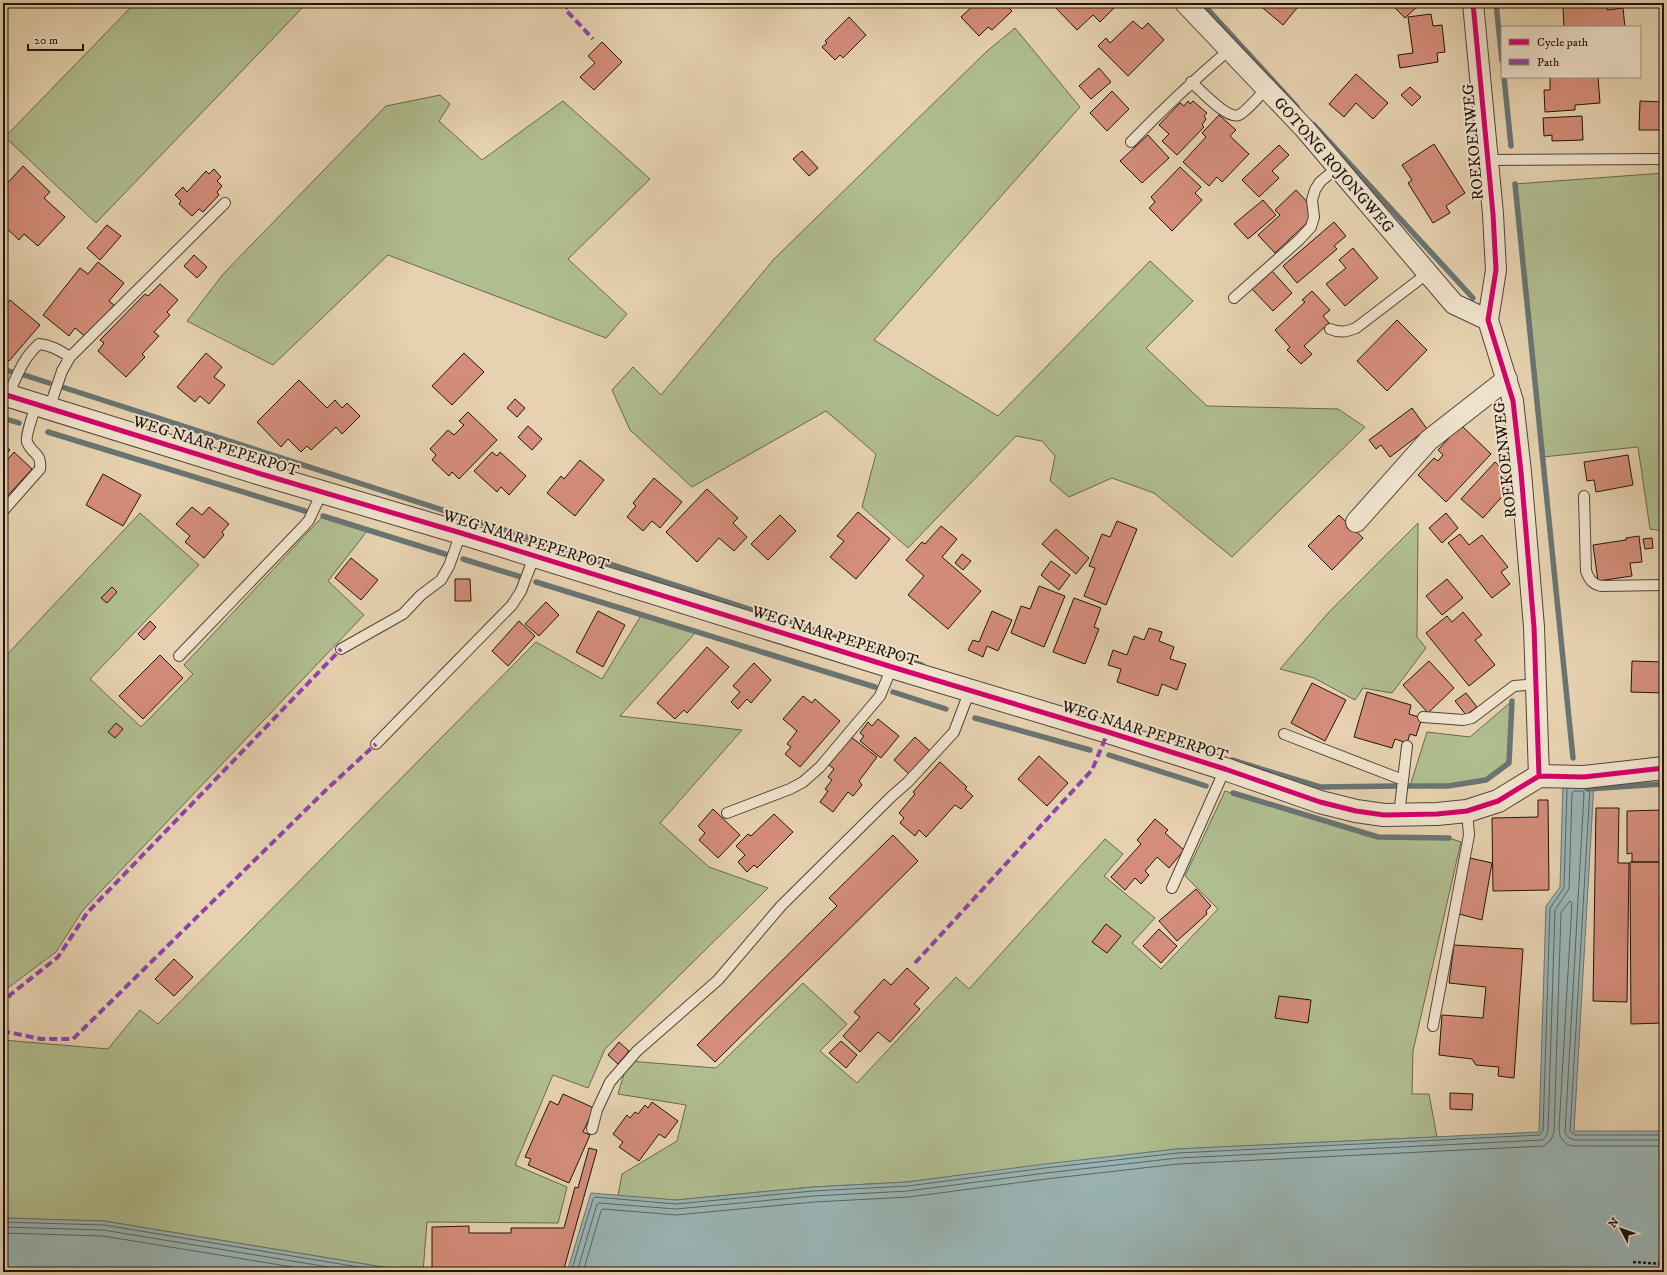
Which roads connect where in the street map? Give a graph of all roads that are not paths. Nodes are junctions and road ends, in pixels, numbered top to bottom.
1 (1185, 3) edge
2 (1473, 3) edge
3 (1230, 50) junction
4 (1191, 82) junction
5 (1266, 89) junction
6 (1132, 142) dead end
7 (1664, 159) edge
8 (1488, 160) junction
9 (1338, 167) junction
10 (224, 203) dead end
11 (1428, 273) junction
12 (1234, 298) dead end
13 (1488, 320) junction
14 (1330, 329) dead end
15 (70, 357) junction
16 (1507, 379) junction
17 (6, 395) edge
18 (42, 407) junction
19 (322, 492) junction
20 (1584, 496) dead end
21 (3, 511) edge
22 (1356, 522) dead end
23 (461, 533) junction
24 (534, 557) junction
25 (1664, 585) edge
26 (341, 649) dead end
27 (179, 656) dead end
28 (892, 667) junction
29 (1536, 684) junction
30 (970, 690) junction
31 (1423, 717) dead end
32 (1284, 734) dead end
33 (376, 744) dead end
34 (1407, 746) dead end
35 (1664, 768) edge
36 (1225, 769) junction
37 (1539, 776) junction
38 (1403, 780) junction
39 (1468, 812) junction
40 (727, 813) dead end
41 (1399, 815) junction
42 (1172, 888) dead end
43 (1433, 1026) dead end
44 (592, 1129) dead end

1 - 3 street, GOTONG ROJONGWEG
2 - 8 street, ROEKOENWEG
3 - 4 lane
3 - 5 street, GOTONG ROJONGWEG
4 - 5 lane
4 - 6 lane
5 - 9 street, GOTONG ROJONGWEG
7 - 8 lane
8 - 13 street, ROEKOENWEG
9 - 11 street, GOTONG ROJONGWEG
9 - 12 lane
10 - 15 lane
11 - 13 street, GOTONG ROJONGWEG
11 - 14 lane
13 - 16 street, ROEKOENWEG
15 - 17 lane
15 - 18 lane
16 - 22 street
16 - 29 street, ROEKOENWEG
17 - 18 street, WEG NAAR PEPERPOT
18 - 19 street, WEG NAAR PEPERPOT
18 - 21 lane
19 - 23 street, WEG NAAR PEPERPOT
19 - 27 lane
20 - 25 lane
23 - 24 street, WEG NAAR PEPERPOT
23 - 26 lane
24 - 28 street, WEG NAAR PEPERPOT
24 - 33 lane
28 - 30 street, WEG NAAR PEPERPOT
28 - 40 lane
29 - 31 lane
29 - 37 street, ROEKOENWEG
30 - 36 street, WEG NAAR PEPERPOT
30 - 44 lane
32 - 38 lane
34 - 38 lane
35 - 37 street
36 - 41 street, WEG NAAR PEPERPOT
36 - 42 lane
37 - 39 street, WEG NAAR PEPERPOT
38 - 41 lane
39 - 41 street, WEG NAAR PEPERPOT
39 - 43 lane

